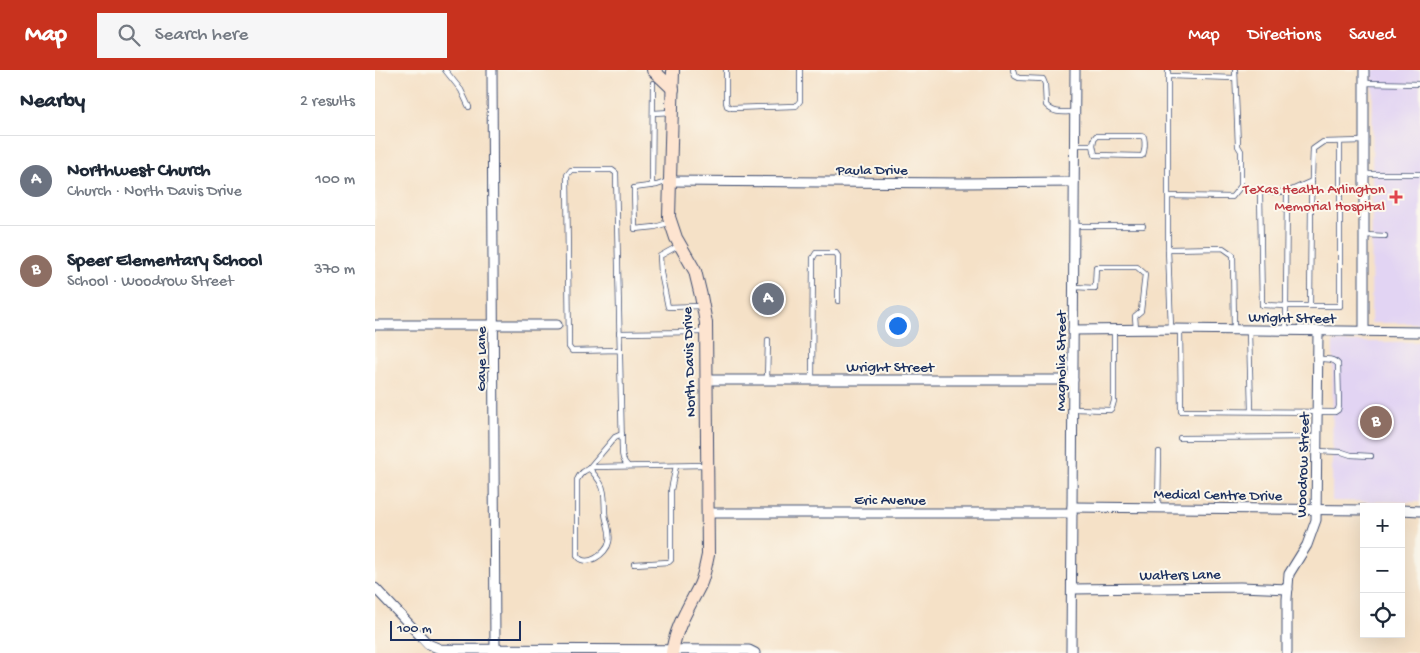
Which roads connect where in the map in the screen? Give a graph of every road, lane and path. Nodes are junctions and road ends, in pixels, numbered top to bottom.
1 (445, 70) edge
2 (492, 70) edge
3 (673, 70) edge
4 (726, 70) edge
5 (799, 70) edge
6 (1013, 70) edge
7 (1075, 70) edge
8 (1168, 70) edge
9 (1235, 70) edge
10 (1364, 70) edge
11 (653, 76) edge
12 (1168, 76) junction
13 (1235, 78) junction
14 (1364, 83) junction
15 (1420, 84) edge
16 (673, 89) junction
17 (469, 107) dead end
18 (673, 112) junction
19 (1075, 112) junction
20 (653, 113) junction
21 (1363, 140) junction
22 (1340, 142) junction
23 (1075, 145) junction
24 (1093, 146) junction
25 (1363, 174) junction
26 (1420, 174) edge
27 (669, 181) junction
28 (1312, 181) junction
29 (1075, 182) junction
30 (652, 186) junction
31 (1287, 192) junction
32 (1168, 196) junction
33 (671, 222) junction
34 (1074, 226) junction
35 (1143, 226) dead end
36 (1363, 235) junction
37 (1385, 236) dead end
38 (679, 246) junction
39 (1168, 249) junction
40 (1074, 287) junction
41 (838, 301) dead end
42 (703, 306) junction
43 (1286, 306) junction
44 (1310, 306) junction
45 (375, 325) edge
46 (493, 325) junction
47 (557, 325) dead end
48 (1175, 329) junction
49 (1073, 330) junction
50 (1114, 330) junction
51 (1136, 330) junction
52 (1234, 330) junction
53 (1249, 330) junction
54 (1286, 331) junction
55 (706, 332) junction
56 (1318, 332) junction
57 (1364, 332) junction
58 (1420, 332) edge
59 (619, 333) junction
60 (768, 340) dead end
61 (620, 350) junction
62 (1318, 360) junction
63 (707, 380) junction
64 (767, 380) junction
65 (812, 380) junction
66 (1073, 380) junction
67 (1073, 409) junction
68 (1251, 411) junction
69 (1317, 413) junction
70 (622, 434) junction
71 (1317, 437) junction
72 (1180, 438) dead end
73 (1317, 451) junction
74 (1159, 452) dead end
75 (1371, 456) dead end
76 (707, 465) junction
77 (628, 466) junction
78 (676, 466) junction
79 (589, 468) junction
80 (1159, 508) junction
81 (1317, 509) junction
82 (1072, 510) junction
83 (1360, 510) edge
84 (1405, 510) edge
85 (1420, 511) edge
86 (708, 513) junction
87 (634, 564) dead end
88 (375, 588) edge
89 (1072, 589) junction
90 (1288, 589) junction
91 (495, 648) junction
92 (440, 651) edge
93 (672, 651) edge
94 (755, 653) edge
95 (1071, 653) edge
96 (1287, 653) edge

1 - 17 lane
2 - 46 street, Gaye Lane
3 - 16 street, North Davis Drive
4 - 5 lane
6 - 19 lane
7 - 19 street, Magnolia Street
8 - 12 lane
9 - 13 lane
10 - 14 street
11 - 16 street
11 - 20 lane
12 - 13 lane
12 - 32 lane
13 - 32 lane
14 - 15 lane
14 - 21 street
16 - 18 street, North Davis Drive
18 - 20 lane
18 - 27 street, North Davis Drive
19 - 23 street, Magnolia Street
20 - 30 lane
21 - 22 lane
21 - 25 street
22 - 28 lane
22 - 44 lane
23 - 24 lane
23 - 29 street, Magnolia Street
24 - 24 lane
25 - 26 lane
25 - 36 street
27 - 29 street, Paula Drive
27 - 30 lane
27 - 33 street, North Davis Drive
28 - 31 lane
28 - 44 lane
29 - 34 street, Magnolia Street
30 - 33 lane
31 - 43 lane
31 - 43 lane
32 - 39 lane
33 - 38 street, North Davis Drive
34 - 35 lane
34 - 40 street, Magnolia Street
36 - 37 lane
36 - 57 street
38 - 42 street, North Davis Drive
38 - 42 lane
39 - 48 lane
39 - 52 lane
40 - 49 street, Magnolia Street
40 - 51 lane
41 - 65 lane
42 - 55 street, North Davis Drive
43 - 44 lane
43 - 54 lane
45 - 46 street
46 - 47 street
46 - 91 street, Gaye Lane
48 - 51 street, Wright Street
48 - 52 street, Wright Street
48 - 68 lane
49 - 50 street, Wright Street
49 - 66 street, Magnolia Street
50 - 51 street, Wright Street
50 - 67 lane
52 - 53 street, Wright Street
53 - 54 street, Wright Street
53 - 68 lane
54 - 56 street, Wright Street
55 - 59 lane
55 - 63 street, North Davis Drive
56 - 57 street, Wright Street
56 - 62 street, Woodrow Street
57 - 58 street, Wright Street
59 - 61 lane
59 - 61 lane
60 - 64 lane
61 - 70 lane
62 - 69 street, Woodrow Street
62 - 69 lane
63 - 64 street, Wright Street
63 - 76 street, North Davis Drive
64 - 65 street, Wright Street
65 - 66 street, Wright Street
66 - 67 street, Magnolia Street
67 - 82 street, Magnolia Street
68 - 69 lane
69 - 71 street, Woodrow Street
70 - 77 lane
70 - 79 lane
71 - 72 lane
71 - 73 street, Woodrow Street
73 - 75 lane
73 - 81 street, Woodrow Street
74 - 80 lane
76 - 78 lane
76 - 86 street, North Davis Drive
77 - 78 lane
77 - 79 lane
78 - 87 lane
79 - 79 lane
80 - 81 street, Medical Centre Drive
80 - 82 street, Medical Centre Drive
81 - 83 street, Medical Centre Drive
81 - 90 street, Woodrow Street
82 - 86 street, Eric Avenue
82 - 89 street, Magnolia Street
84 - 85 street
86 - 93 street, North Davis Drive
88 - 92 street
89 - 90 street, Walters Lane
89 - 95 street, Magnolia Street
90 - 96 street, Woodrow Street
91 - 92 street
91 - 93 street
93 - 94 street

